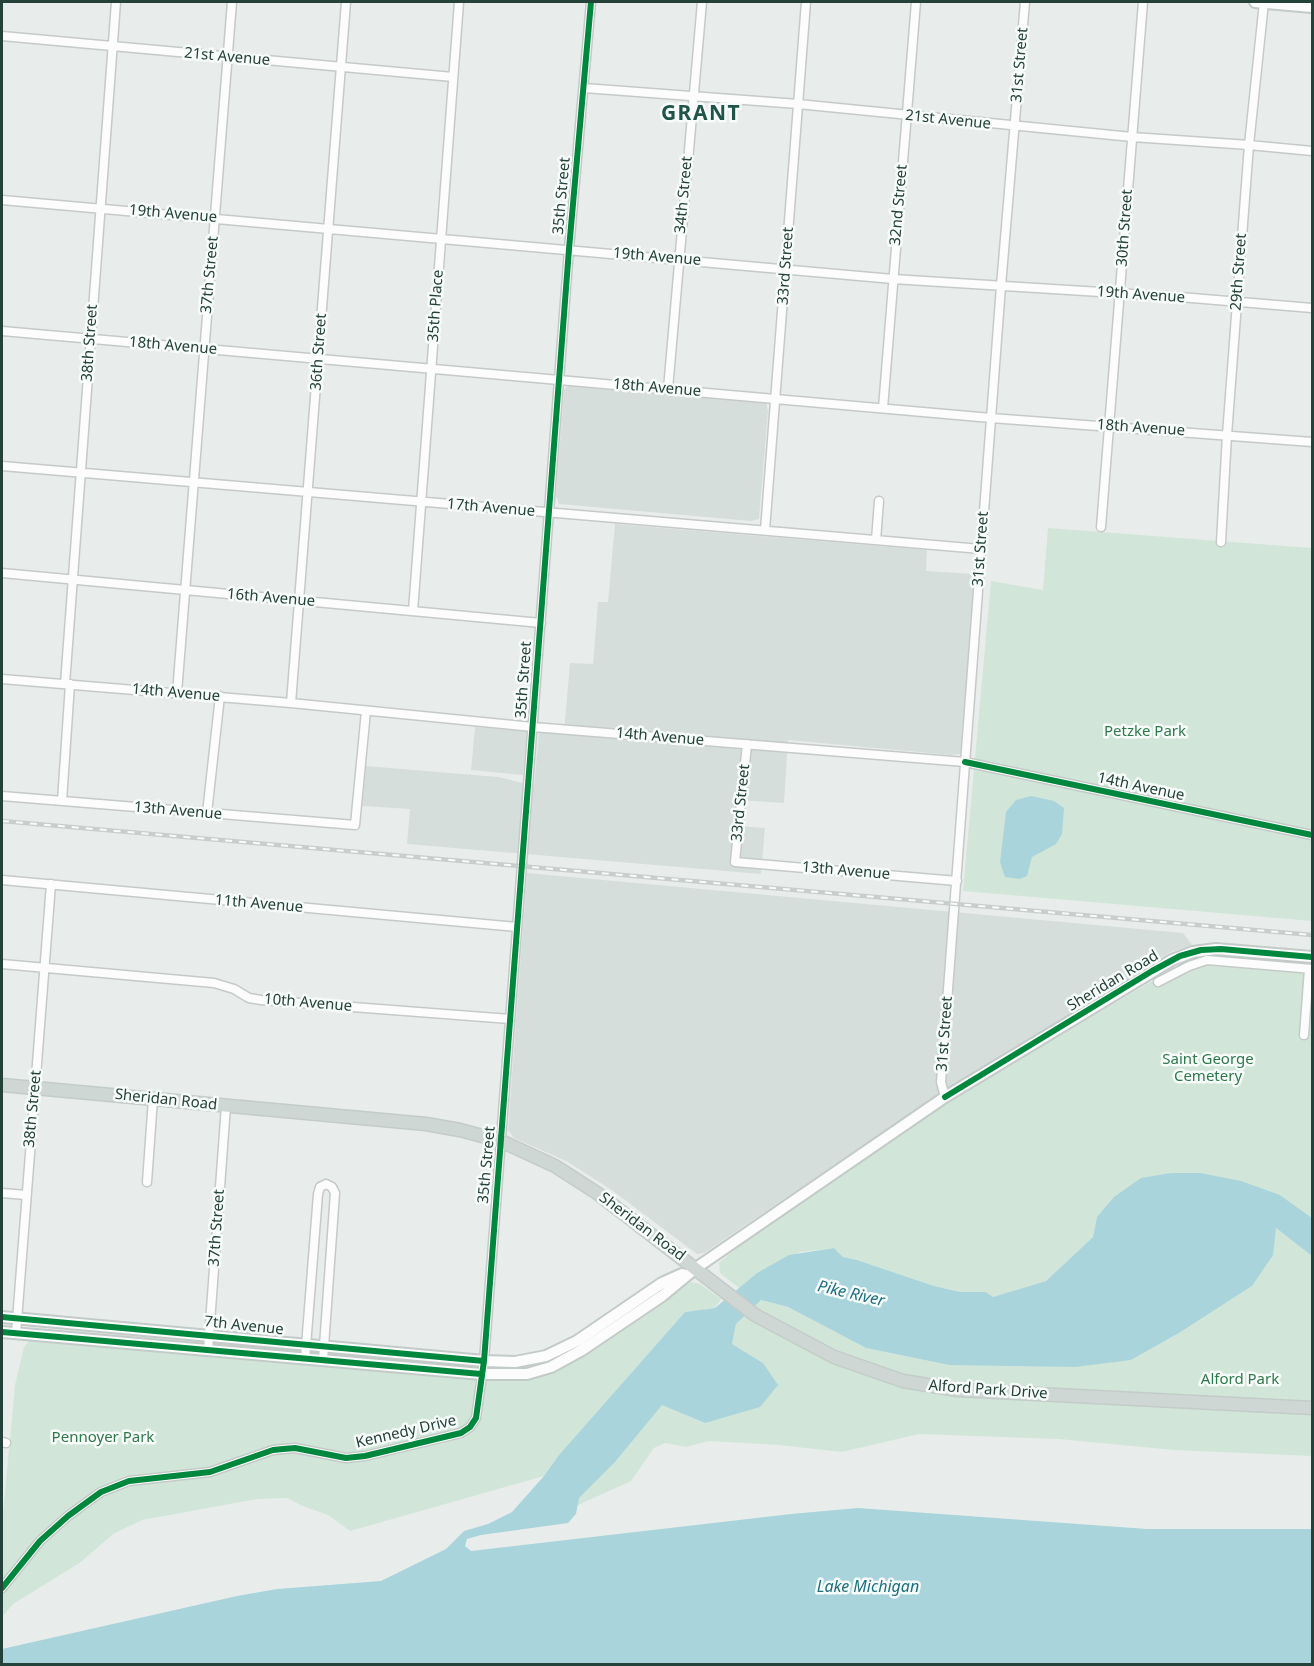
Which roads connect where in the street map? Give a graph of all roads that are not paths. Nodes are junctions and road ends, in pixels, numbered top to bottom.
1 (116, 2) edge
2 (232, 2) edge
3 (346, 2) edge
4 (459, 2) edge
5 (591, 2) edge
6 (702, 2) edge
7 (806, 2) edge
8 (916, 2) edge
9 (1025, 2) edge
10 (1143, 2) edge
11 (1255, 2) edge
12 (1264, 2) edge
13 (1312, 7) edge
14 (2, 36) edge
15 (112, 46) junction
16 (228, 57) junction
17 (341, 67) junction
18 (453, 77) junction
19 (584, 88) junction
20 (693, 97) junction
21 (798, 105) junction
22 (907, 116) junction
23 (1015, 126) junction
24 (1132, 137) junction
25 (1249, 145) junction
26 (1312, 151) edge
27 (2, 200) edge
28 (100, 207) junction
29 (215, 217) junction
30 (328, 228) junction
31 (441, 237) junction
32 (569, 249) junction
33 (679, 258) junction
34 (786, 268) junction
35 (893, 279) junction
36 (1001, 286) junction
37 (1120, 294) junction
38 (1237, 302) junction
39 (1312, 308) edge
40 (2, 331) edge
41 (91, 339) junction
42 (204, 348) junction
43 (318, 358) junction
44 (431, 368) junction
45 (560, 380) junction
46 (668, 389) junction
47 (776, 399) junction
48 (883, 408) junction
49 (991, 418) junction
50 (1108, 425) junction
51 (1227, 435) junction
52 (1312, 442) edge
53 (2, 466) edge
54 (81, 473) junction
55 (194, 483) junction
56 (308, 492) junction
57 (879, 501) dead end
58 (421, 502) junction
59 (549, 512) junction
60 (1101, 527) dead end
61 (765, 530) junction
62 (876, 540) junction
63 (1221, 542) dead end
64 (981, 549) junction
65 (2, 573) edge
66 (73, 580) junction
67 (185, 590) junction
68 (299, 601) junction
69 (413, 611) junction
70 (541, 623) junction
71 (2, 679) edge
72 (67, 684) junction
73 (177, 693) junction
74 (220, 696) junction
75 (291, 703) junction
76 (366, 711) junction
77 (533, 727) junction
78 (747, 744) junction
79 (965, 762) junction
80 (2, 796) edge
81 (62, 801) junction
82 (207, 813) junction
83 (1312, 835) edge
84 (735, 862) joint
85 (2, 880) edge
86 (957, 880) junction
87 (51, 884) junction
88 (517, 927) junction
89 (1312, 957) edge
90 (2, 964) edge
91 (43, 968) junction
92 (1311, 969) edge
93 (1158, 982) dead end
94 (510, 1019) junction
95 (1305, 1035) edge
96 (2, 1085) edge
97 (35, 1088) junction
98 (945, 1097) junction
99 (153, 1099) junction
100 (226, 1106) junction
101 (501, 1141) junction
102 (147, 1182) dead end
103 (2, 1193) edge
104 (26, 1195) junction
105 (696, 1268) junction
106 (2, 1317) edge
107 (16, 1318) junction
108 (2, 1332) edge
109 (16, 1333) junction
110 (209, 1335) junction
111 (306, 1345) junction
112 (324, 1346) junction
113 (208, 1350) junction
114 (305, 1359) junction
115 (322, 1360) junction
116 (484, 1361) junction
117 (481, 1374) junction
118 (1312, 1408) edge
119 (2, 1588) edge

1 - 15 street, 38th Street
2 - 16 street, 37th Street
3 - 17 street, 36th Street
4 - 18 street, 35th Place
5 - 19 street, 35th Street
6 - 20 street, 34th Street
7 - 21 street, 33rd Street
8 - 22 street, 32nd Street
9 - 23 street, 31st Street
10 - 24 street, 30th Street
11 - 12 street
12 - 13 street
12 - 25 street, 29th Street
14 - 15 street, 21st Avenue
15 - 16 street, 21st Avenue
15 - 28 street, 38th Street
16 - 17 street, 21st Avenue
16 - 29 street, 37th Street
17 - 18 street, 21st Avenue
17 - 30 street, 36th Street
18 - 31 street, 35th Place
19 - 20 street, 21st Avenue
19 - 32 street, 35th Street
20 - 21 street, 21st Avenue
20 - 33 street, 34th Street
21 - 22 street, 21st Avenue
21 - 34 street, 33rd Street
22 - 23 street, 21st Avenue
22 - 35 street, 32nd Street
23 - 24 street, 21st Avenue
23 - 36 street, 31st Street
24 - 25 street, 21st Avenue
24 - 37 street, 30th Street
25 - 26 street, 21st Avenue
25 - 38 street, 29th Street
27 - 28 street, 19th Avenue
28 - 29 street, 19th Avenue
28 - 41 street, 38th Street
29 - 30 street, 19th Avenue
29 - 42 street, 37th Street
30 - 31 street, 19th Avenue
30 - 43 street, 36th Street
31 - 32 street, 19th Avenue
31 - 44 street, 35th Place
32 - 33 street, 19th Avenue
32 - 45 street, 35th Street
33 - 34 street, 19th Avenue
33 - 46 street, 34th Street
34 - 35 street, 19th Avenue
34 - 47 street, 33rd Street
35 - 36 street, 19th Avenue
35 - 48 street, 32nd Street
36 - 37 street, 19th Avenue
36 - 49 street, 31st Street
37 - 38 street, 19th Avenue
37 - 50 street, 30th Street
38 - 39 street, 19th Avenue
38 - 51 street, 29th Street
40 - 41 street, 18th Avenue
41 - 42 street, 18th Avenue
41 - 54 street, 38th Street
42 - 43 street, 18th Avenue
42 - 55 street, 37th Street
43 - 44 street, 18th Avenue
43 - 56 street, 36th Street
44 - 45 street, 18th Avenue
44 - 58 street, 35th Place
45 - 46 street, 18th Avenue
45 - 59 street, 35th Street
46 - 47 street, 18th Avenue
47 - 48 street, 18th Avenue
47 - 61 street, 33rd Street
48 - 49 street, 18th Avenue
49 - 50 street, 18th Avenue
49 - 64 street, 31st Street
50 - 51 street, 18th Avenue
50 - 60 street, 30th Street
51 - 52 street, 18th Avenue
51 - 63 street, 29th Street
53 - 54 street, 17th Avenue
54 - 55 street, 17th Avenue
54 - 66 street, 38th Street
55 - 56 street, 17th Avenue
55 - 67 street, 37th Street
56 - 58 street, 17th Avenue
56 - 68 street, 36th Street
57 - 62 street
58 - 59 street, 17th Avenue
58 - 69 street, 35th Place
59 - 61 street, 17th Avenue
59 - 70 street, 35th Street
61 - 62 street, 17th Avenue
62 - 64 street, 17th Avenue
64 - 79 street, 31st Street
65 - 66 street, 16th Avenue
66 - 67 street, 16th Avenue
66 - 72 street, 38th Street
67 - 68 street, 16th Avenue
67 - 73 street, 37th Street
68 - 69 street, 16th Avenue
68 - 75 street, 36th Street
69 - 70 street, 16th Avenue
70 - 77 street, 35th Street
71 - 72 street, 14th Avenue
72 - 73 street, 14th Avenue
72 - 81 street, 38th Street
73 - 74 street, 14th Avenue
74 - 75 street, 14th Avenue
74 - 82 street
75 - 76 street, 14th Avenue
76 - 77 street, 14th Avenue
76 - 82 street, 13th Avenue
77 - 78 street, 14th Avenue
77 - 88 street, 35th Street
78 - 79 street, 14th Avenue
78 - 84 street, 33rd Street
79 - 83 street, 14th Avenue
79 - 86 street, 31st Street
80 - 81 street, 13th Avenue
81 - 82 street, 13th Avenue
84 - 86 street, 13th Avenue
85 - 87 street, 11th Avenue
86 - 98 street, 31st Street
87 - 88 street, 11th Avenue
87 - 91 street, 38th Street
88 - 94 street, 35th Street
89 - 98 street, Sheridan Road
90 - 91 street, 10th Avenue
91 - 94 street, 10th Avenue
91 - 97 street, 38th Street
92 - 93 street
92 - 95 street
94 - 101 street, 35th Street
96 - 97 main road, Sheridan Road
97 - 99 main road, Sheridan Road
97 - 104 street, 38th Street
98 - 105 street, Sheridan Road
99 - 100 main road, Sheridan Road
99 - 102 street
100 - 101 main road, Sheridan Road
100 - 110 street, 37th Street
101 - 105 main road, Sheridan Road
101 - 116 street, 35th Street
103 - 104 street
104 - 107 street, 38th Street
105 - 116 street, 7th Avenue
105 - 117 street, 7th Avenue
105 - 118 main road, Alford Park Drive
106 - 107 street, 7th Avenue
107 - 109 street, 38th Street
107 - 110 street, 7th Avenue
108 - 109 street, 7th Avenue
109 - 113 street, 7th Avenue
110 - 111 street, 7th Avenue
110 - 113 street, 37th Street
111 - 112 street, 7th Avenue
111 - 112 street
111 - 114 street
112 - 115 street
112 - 116 street, 7th Avenue
113 - 114 street, 7th Avenue
114 - 115 street, 7th Avenue
115 - 117 street, 7th Avenue
116 - 117 street, Kennedy Drive
117 - 119 street, Kennedy Drive

